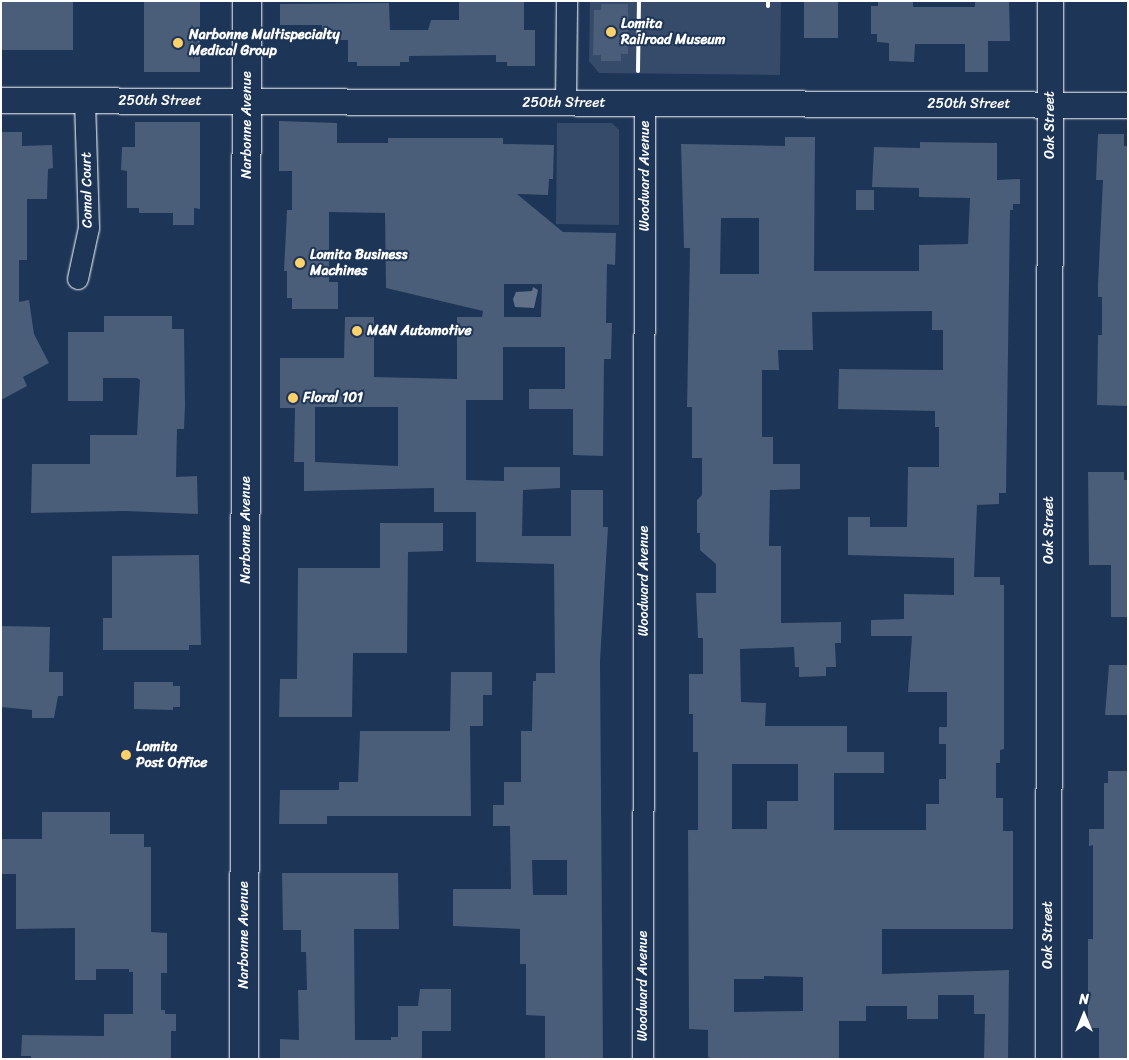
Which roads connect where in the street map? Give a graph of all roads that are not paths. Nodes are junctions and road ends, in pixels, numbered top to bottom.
1 (247, 1) edge
2 (567, 1) edge
3 (1050, 1) edge
4 (1, 100) edge
5 (85, 101) junction
6 (247, 101) junction
7 (566, 103) junction
8 (645, 103) junction
9 (1050, 104) junction
10 (1128, 105) edge
11 (78, 278) dead end
12 (244, 1059) edge
13 (643, 1059) edge
14 (1048, 1059) edge

1 - 6 main road, Narbonne Avenue
2 - 7 street
3 - 9 street, Oak Street
4 - 5 street, 250th Street
5 - 6 street, 250th Street
5 - 11 street, Comal Court
6 - 7 street, 250th Street
6 - 12 main road, Narbonne Avenue
7 - 8 street, 250th Street
8 - 9 street, 250th Street
8 - 13 street, Woodward Avenue
9 - 10 street, 250th Street
9 - 14 street, Oak Street

